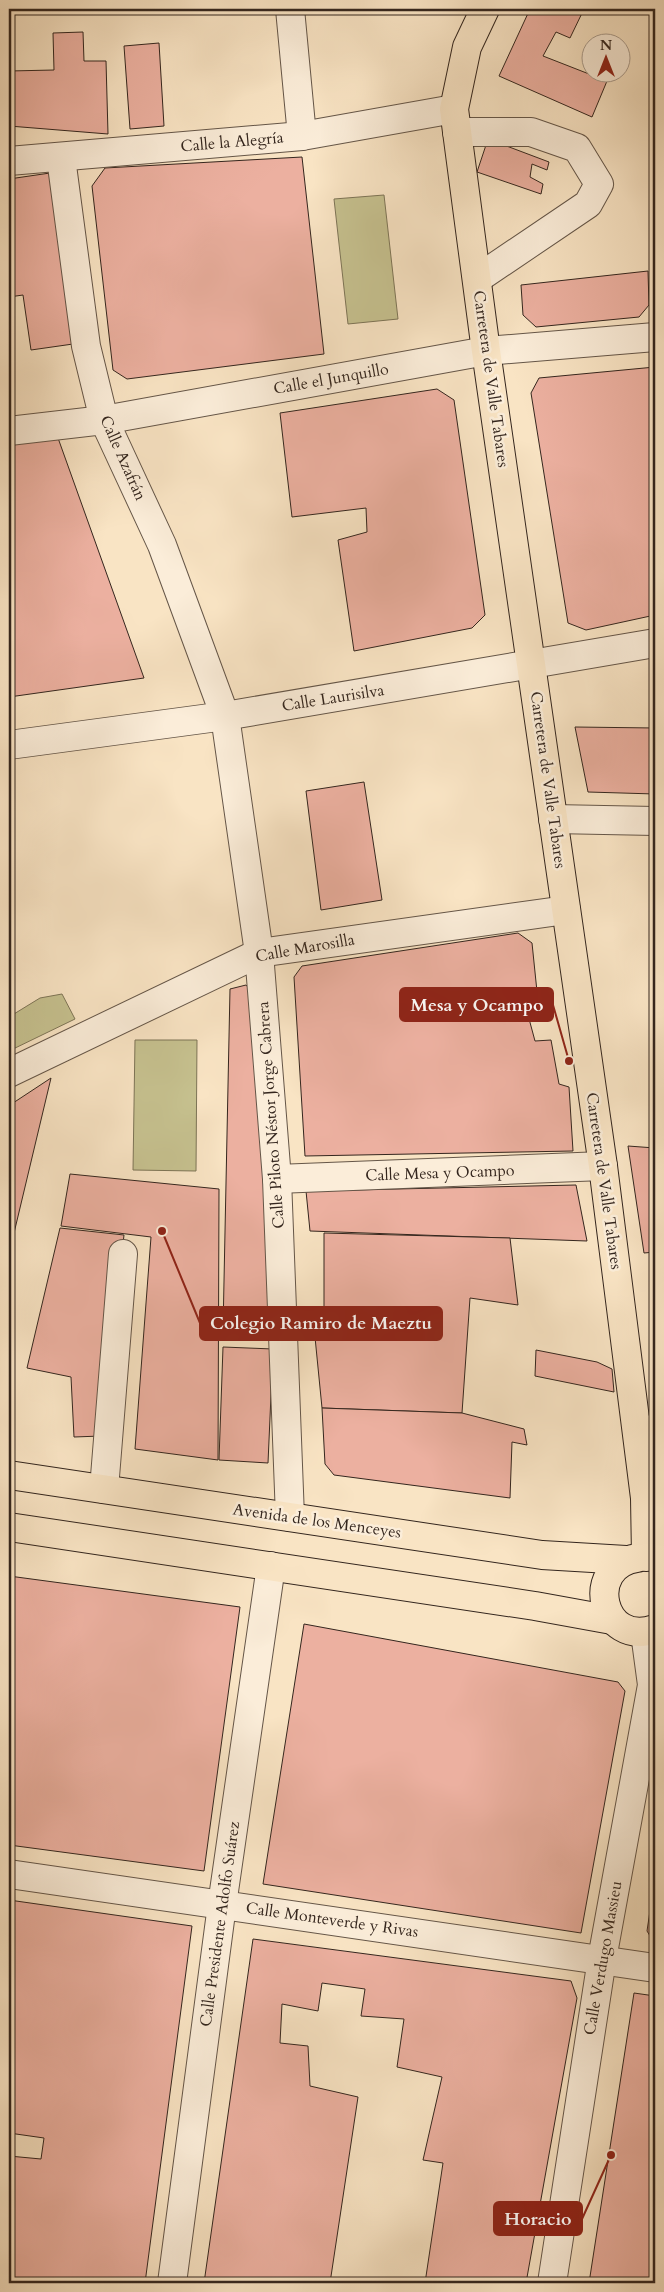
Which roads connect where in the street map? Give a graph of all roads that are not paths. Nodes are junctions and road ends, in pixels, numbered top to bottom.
1 (290, 9) edge
2 (485, 9) edge
3 (455, 120) junction
4 (302, 136) junction
5 (61, 158) junction
6 (9, 162) edge
7 (477, 280) junction
8 (655, 337) edge
9 (486, 351) junction
10 (104, 420) junction
11 (9, 431) edge
12 (655, 644) edge
13 (533, 665) junction
14 (226, 716) junction
15 (9, 745) edge
16 (553, 819) junction
17 (655, 821) edge
18 (566, 910) junction
19 (259, 953) junction
20 (9, 1074) edge
21 (603, 1166) junction
22 (277, 1179) junction
23 (123, 1254) dead end
24 (646, 1430) edge
25 (9, 1475) edge
26 (104, 1490) junction
27 (290, 1517) junction
28 (9, 1527) edge
29 (643, 1559) edge
30 (270, 1566) junction
31 (612, 1620) junction
32 (650, 1631) edge
33 (9, 1874) edge
34 (222, 1905) junction
35 (602, 1959) junction
36 (655, 1968) edge
37 (172, 2283) edge
38 (552, 2283) edge

1 - 4 street
2 - 3 main road, Carretera de Valle Tabares
3 - 4 street, Calle la Alegría
3 - 7 main road, Carretera de Valle Tabares
3 - 7 street, Calle la Alegría
4 - 5 street, Calle la Alegría
5 - 6 street, Calle la Alegría
5 - 10 street, Calle Azafrán
7 - 9 main road, Carretera de Valle Tabares
8 - 9 street, Calle el Junquillo
9 - 10 street, Calle el Junquillo
9 - 13 main road, Carretera de Valle Tabares
10 - 11 street, Calle el Junquillo
10 - 14 street, Calle Azafrán
12 - 13 street, Calle Laurisilva
13 - 14 street, Calle Laurisilva
13 - 16 main road, Carretera de Valle Tabares
14 - 15 street, Calle Laurisilva
14 - 19 street, Calle Piloto Néstor Jorge Cabrera
16 - 17 street
16 - 18 main road, Carretera de Valle Tabares
18 - 19 street, Calle Marosilla
18 - 21 main road, Carretera de Valle Tabares
19 - 20 street, Calle Marosilla
19 - 22 street, Calle Piloto Néstor Jorge Cabrera
21 - 22 street, Calle Mesa y Ocampo
21 - 24 main road, Carretera de Valle Tabares
22 - 27 street, Calle Piloto Néstor Jorge Cabrera
23 - 26 street
24 - 29 main road, Carretera de Valle Tabares
25 - 26 main road, Avenida de los Menceyes
26 - 27 main road, Avenida de los Menceyes
27 - 29 main road, Avenida de los Menceyes
28 - 30 main road
29 - 31 main road
30 - 31 main road
30 - 34 street, Calle Presidente Adolfo Suárez
31 - 32 main road
32 - 35 street, Calle Verdugo Massieu
33 - 34 street, Calle Monteverde y Rivas
34 - 35 street, Calle Monteverde y Rivas
34 - 37 street, Calle Presidente Adolfo Suárez
35 - 36 street, Calle Monteverde y Rivas
35 - 38 street, Calle Verdugo Massieu

